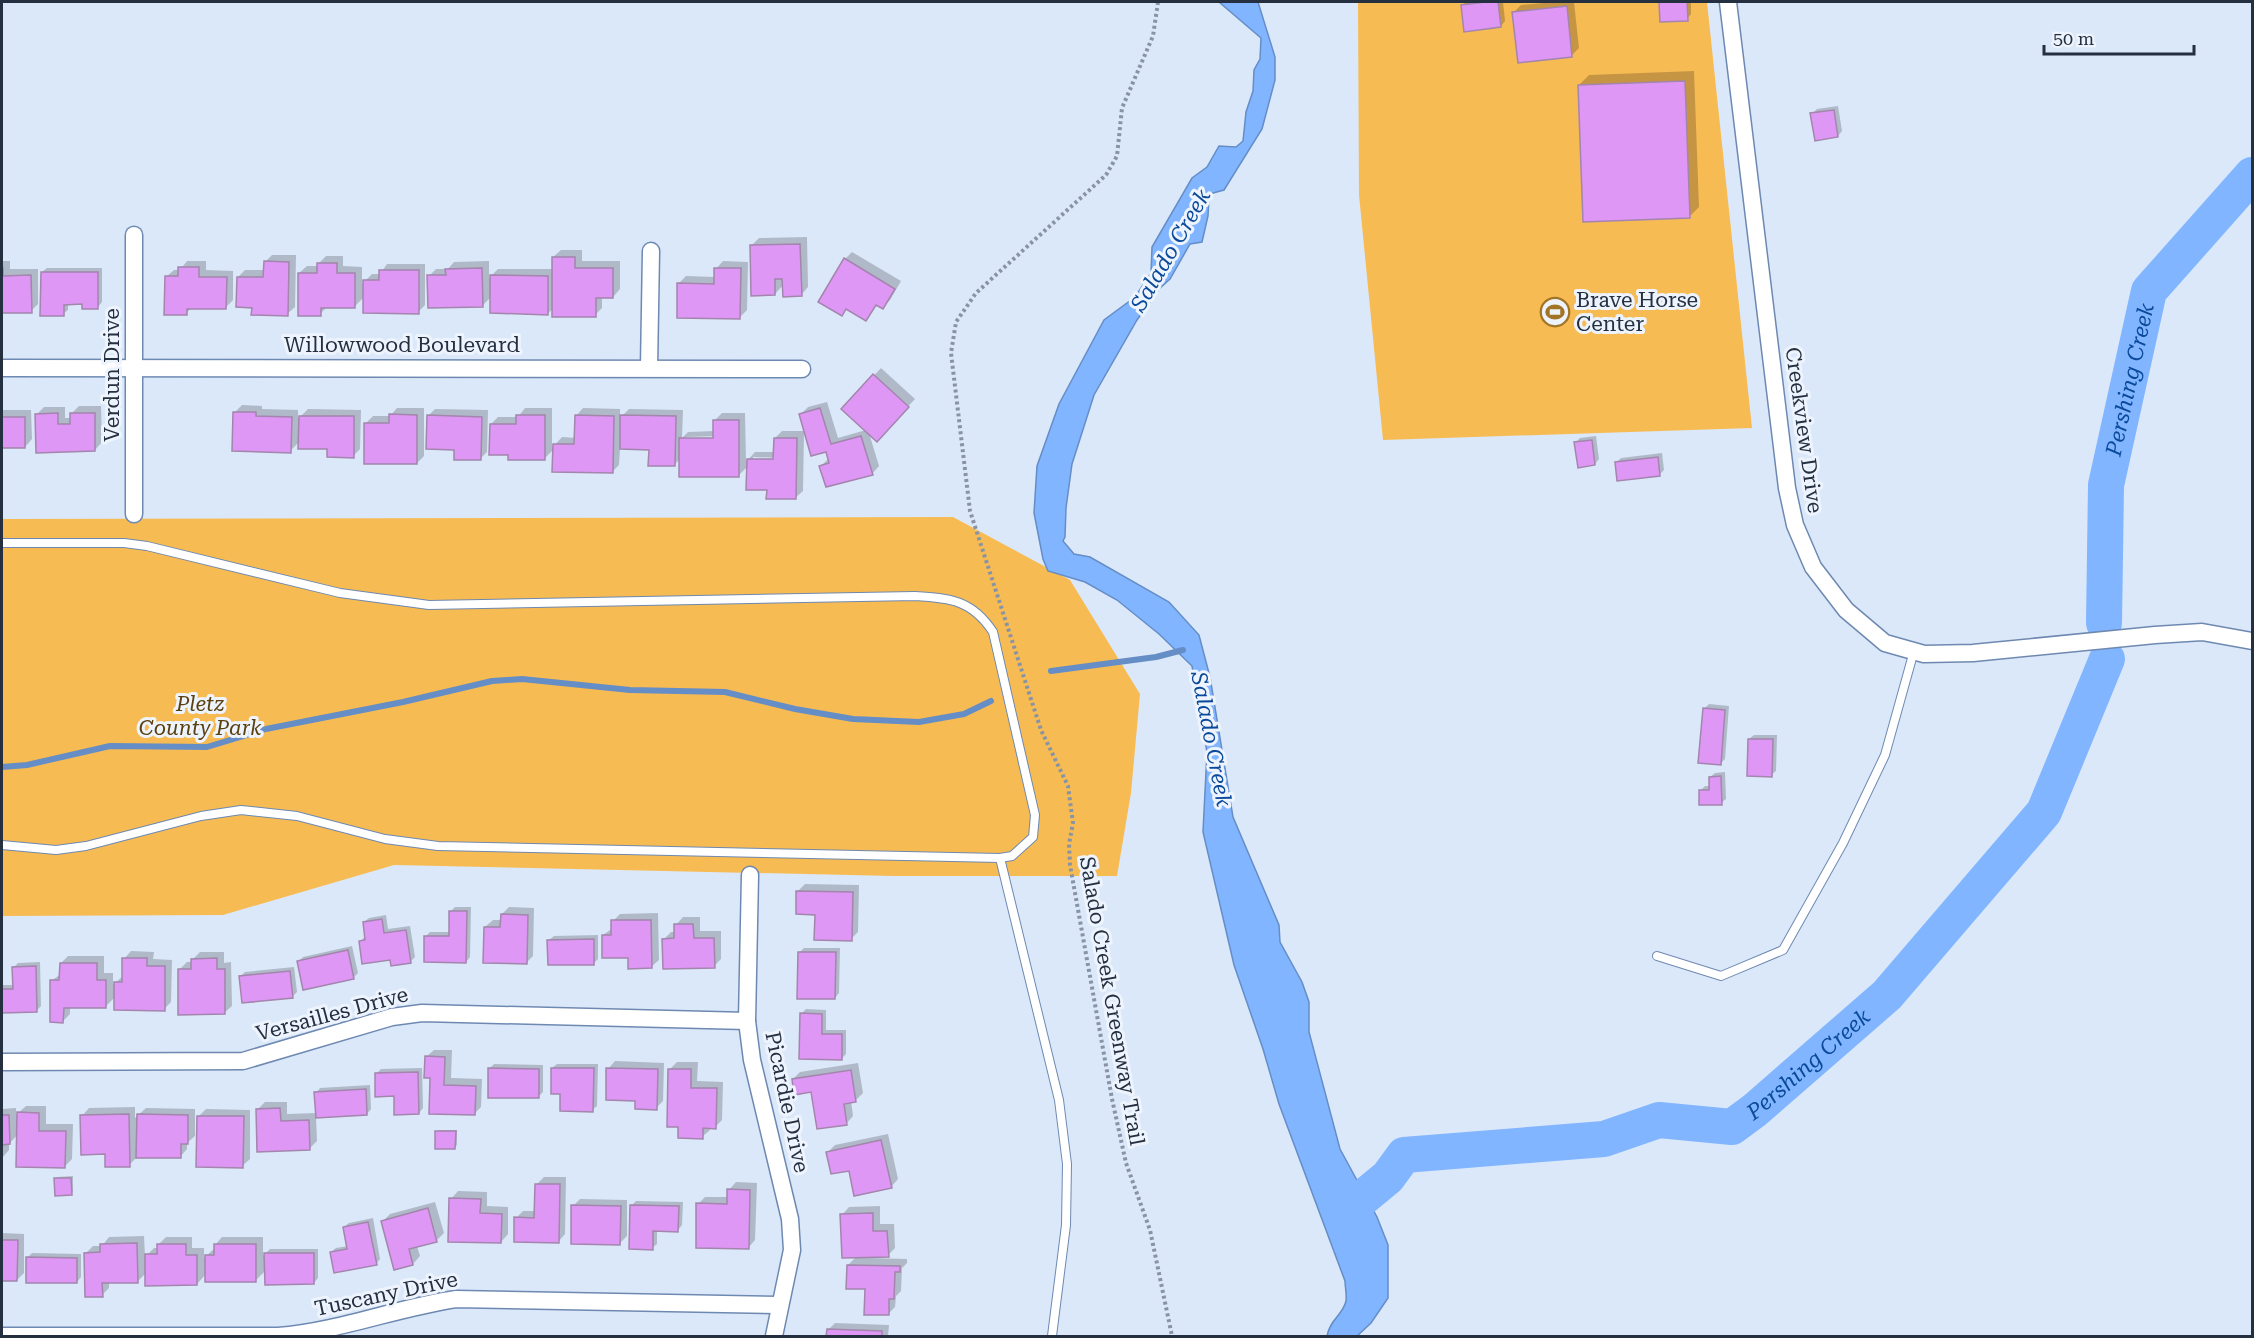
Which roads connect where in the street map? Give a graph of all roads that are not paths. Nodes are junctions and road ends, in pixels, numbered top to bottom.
1 (1728, 2) edge
2 (134, 235) dead end
3 (651, 251) dead end
4 (135, 367) junction
5 (2, 368) edge
6 (649, 368) junction
7 (802, 369) dead end
8 (134, 514) dead end
9 (2, 543) edge
10 (2253, 641) edge
11 (1914, 651) junction
12 (2, 845) edge
13 (1000, 858) junction
14 (750, 875) dead end
15 (1658, 956) dead end
16 (747, 1021) junction
17 (2, 1062) edge
18 (779, 1305) junction
19 (2, 1336) edge
20 (774, 1336) edge
21 (1052, 1336) edge

1 - 11 street, Creekview Drive
2 - 4 street, Verdun Drive
3 - 6 street
4 - 5 street, Willowwood Boulevard
4 - 6 street, Willowwood Boulevard
4 - 8 street, Verdun Drive
6 - 7 street, Willowwood Boulevard
9 - 13 lane
10 - 11 street, Creekview Drive
11 - 15 lane
12 - 13 lane
13 - 21 lane
14 - 16 street, Picardie Drive
16 - 17 street, Versailles Drive
16 - 18 street, Picardie Drive
18 - 19 street, Tuscany Drive
18 - 20 street, Picardie Drive

